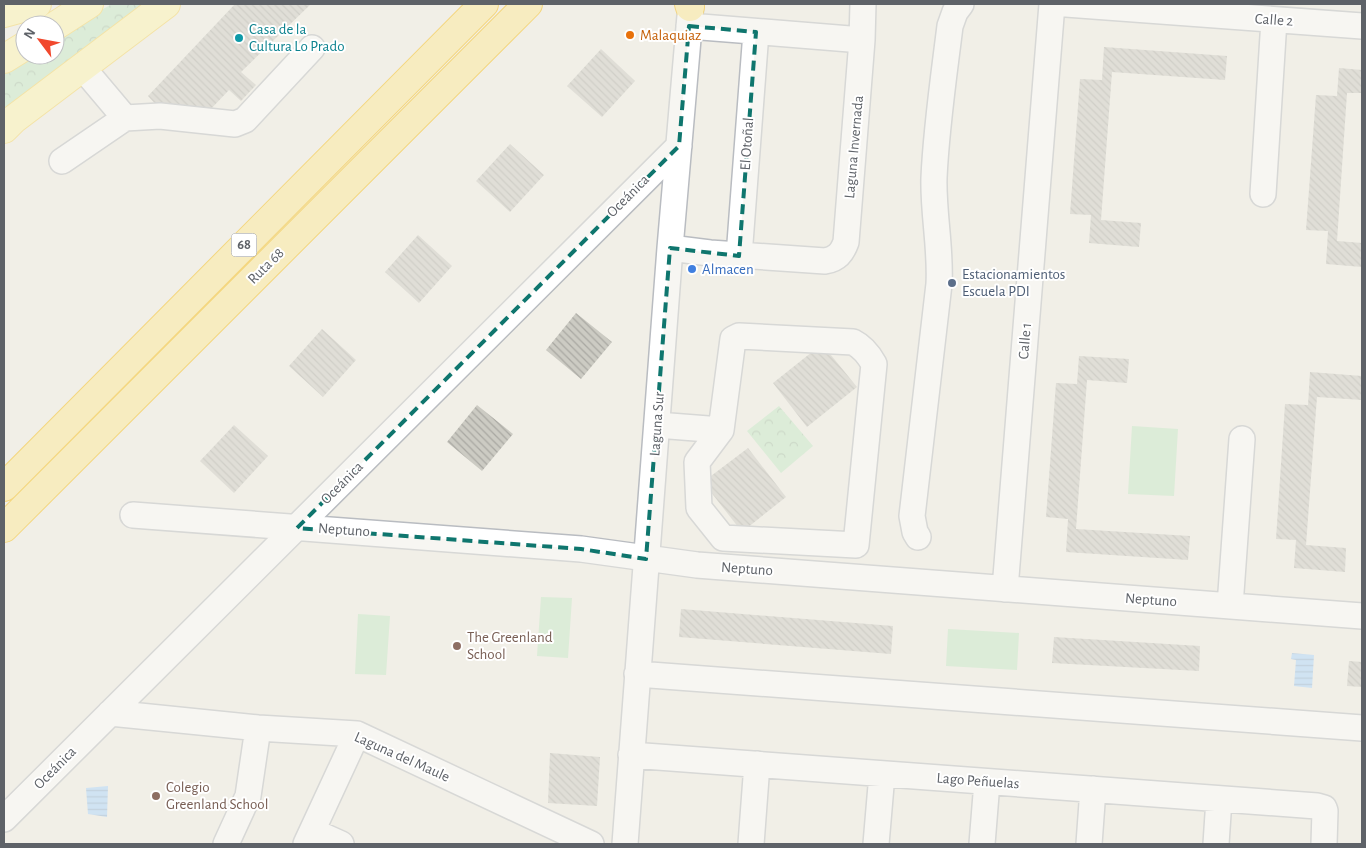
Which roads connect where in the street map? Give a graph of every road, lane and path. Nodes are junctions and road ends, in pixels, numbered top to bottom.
1 (37, 4) edge
2 (89, 4) edge
3 (166, 4) edge
4 (484, 4) edge
5 (528, 4) edge
6 (863, 4) edge
7 (961, 4) edge
8 (1052, 4) edge
9 (1066, 4) edge
10 (689, 10) edge
11 (4, 14) edge
12 (65, 20) edge
13 (1274, 20) junction
14 (1362, 26) edge
15 (756, 32) junction
16 (862, 40) junction
17 (312, 48) dead end
18 (15, 53) edge
19 (4, 60) edge
20 (82, 67) junction
21 (125, 118) junction
22 (4, 129) edge
23 (679, 146) junction
24 (62, 161) dead end
25 (1263, 194) dead end
26 (670, 248) junction
27 (739, 256) junction
28 (657, 425) junction
29 (721, 430) junction
30 (1242, 439) dead end
31 (4, 486) edge
32 (132, 515) dead end
33 (4, 528) edge
34 (297, 528) junction
35 (918, 537) dead end
36 (646, 559) junction
37 (1004, 589) junction
38 (1230, 606) junction
39 (1362, 616) edge
40 (638, 674) junction
41 (110, 713) junction
42 (258, 728) junction
43 (1362, 728) edge
44 (357, 734) junction
45 (631, 755) junction
46 (757, 764) junction
47 (882, 774) junction
48 (987, 782) junction
49 (1093, 789) junction
50 (1219, 799) junction
51 (4, 818) edge
52 (309, 838) edge
53 (226, 844) edge
54 (341, 844) edge
55 (591, 844) edge
56 (624, 844) edge
57 (751, 844) edge
58 (876, 844) edge
59 (982, 844) edge
60 (1089, 844) edge
61 (1216, 844) edge
62 (1324, 844) edge

1 - 11 main road
2 - 12 main road
3 - 20 main road
4 - 31 highway, Ruta 68 / 68
5 - 33 highway, Ruta 68 / 68
6 - 16 street
7 - 35 street
8 - 37 street, Calle 1
9 - 13 street, Calle 2
10 - 15 street
10 - 23 street, Laguna Sur
13 - 14 street, Calle 2
13 - 25 street
15 - 16 street
15 - 27 street, El Otoñal
16 - 27 street, Laguna Invernada
17 - 21 street
18 - 19 main road
20 - 21 street
20 - 22 main road
21 - 24 street
23 - 26 street, Laguna Sur
23 - 34 street, Oceánica
26 - 27 street, Laguna Invernada
26 - 28 street, Laguna Sur
28 - 29 street
28 - 36 street, Laguna Sur
29 - 29 street
30 - 38 street
32 - 34 street, Neptuno
34 - 36 street, Neptuno
34 - 41 street, Oceánica
36 - 37 street, Neptuno
36 - 40 street, Laguna Sur
37 - 38 street, Neptuno
38 - 39 street, Neptuno
40 - 43 street
40 - 45 street, Laguna Sur
41 - 42 street, Laguna del Maule
41 - 51 street, Oceánica
42 - 44 street, Laguna del Maule
42 - 53 street
44 - 52 street
44 - 55 street, Laguna del Maule
45 - 46 street, Lago Peñuelas
45 - 56 street, Laguna Sur
46 - 47 street, Lago Peñuelas
46 - 57 street
47 - 48 street, Lago Peñuelas
47 - 58 street
48 - 49 street, Lago Peñuelas
48 - 59 street
49 - 50 street, Lago Peñuelas
49 - 60 street
50 - 61 street
50 - 62 street, Lago Peñuelas
52 - 54 street

